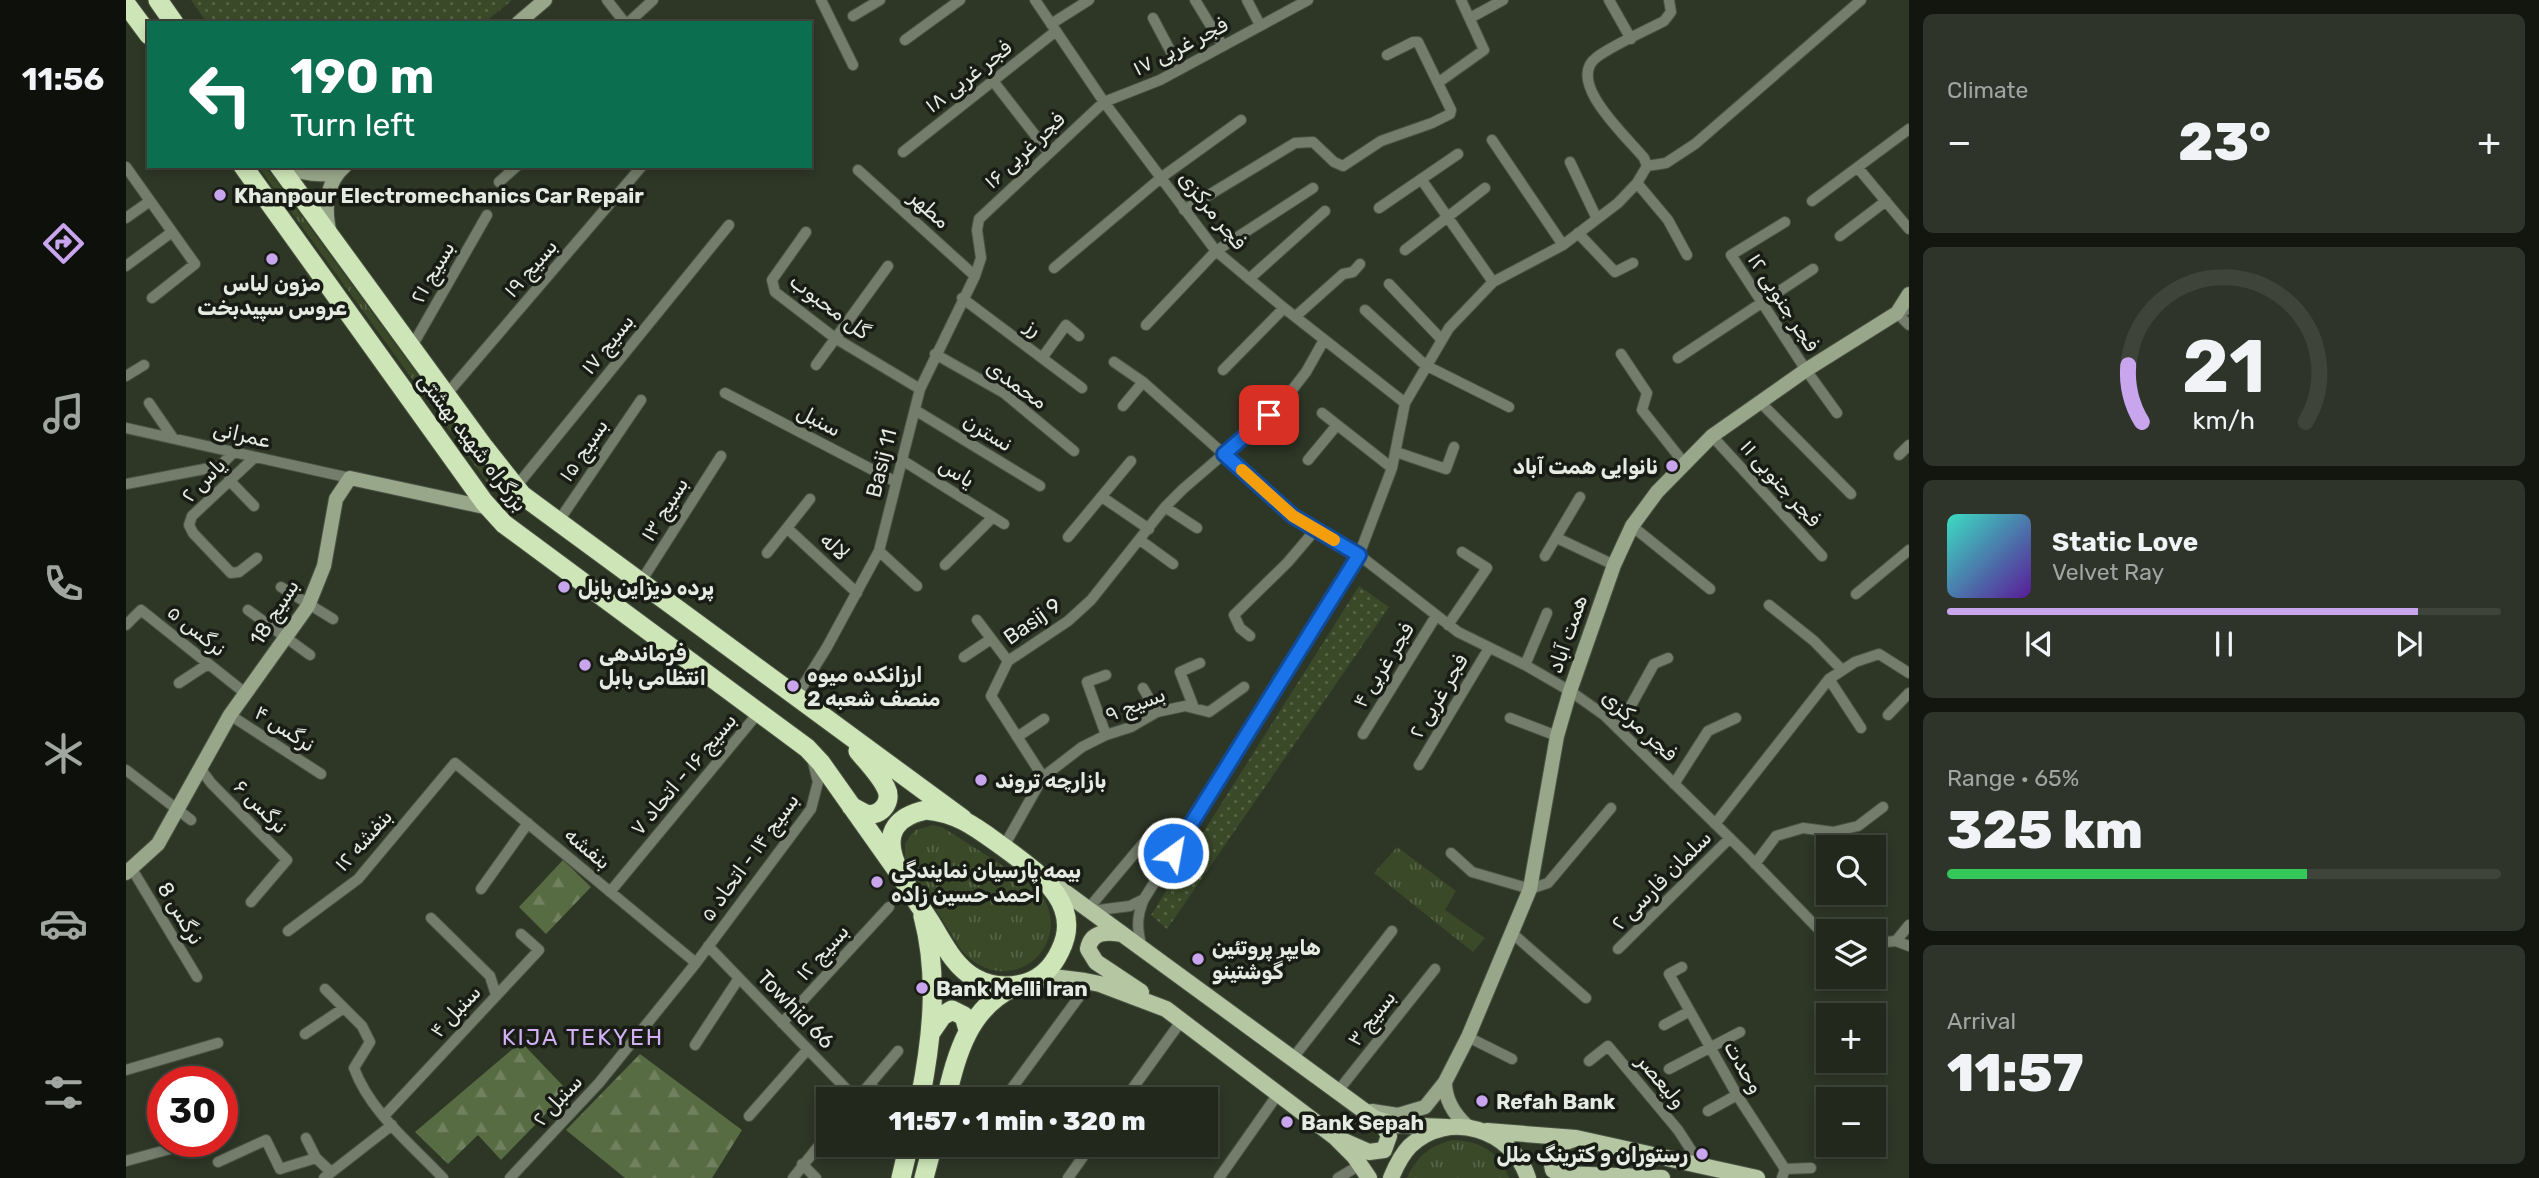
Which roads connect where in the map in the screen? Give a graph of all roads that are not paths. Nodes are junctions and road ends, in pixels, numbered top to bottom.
1 (158, 0) edge
2 (545, 0) edge
3 (607, 0) edge
4 (653, 0) edge
5 (821, 0) edge
6 (880, 0) edge
7 (961, 0) edge
8 (1035, 0) edge
9 (1089, 0) edge
10 (1195, 0) edge
11 (1247, 0) edge
12 (1308, 0) edge
13 (1461, 0) edge
14 (1503, 0) edge
15 (1609, 0) edge
16 (1670, 0) edge
17 (1861, 0) edge
18 (129, 13) edge
19 (853, 16) dead end
20 (1153, 18) dead end
21 (1469, 18) junction
22 (173, 21) edge
23 (520, 21) edge
24 (625, 21) edge
25 (629, 21) edge
26 (1260, 25) junction
27 (1054, 27) junction
28 (147, 34) edge
29 (1631, 39) junction
30 (905, 40) dead end
31 (1223, 46) junction
32 (1387, 55) dead end
33 (853, 65) dead end
34 (1180, 69) junction
35 (993, 81) junction
36 (1439, 82) junction
37 (1104, 102) junction
38 (1241, 120) dead end
39 (1909, 129) edge
40 (1492, 140) dead end
41 (903, 152) dead end
42 (1049, 153) junction
43 (1458, 154) dead end
44 (1570, 162) dead end
45 (1647, 166) junction
46 (126, 167) edge
47 (244, 168) edge
48 (282, 168) edge
49 (288, 168) edge
50 (515, 168) edge
51 (640, 168) edge
52 (1858, 168) junction
53 (342, 169) edge
54 (858, 170) dead end
55 (1162, 177) junction
56 (1421, 179) junction
57 (499, 182) dead end
58 (1637, 183) junction
59 (1313, 188) dead end
60 (1485, 188) dead end
61 (150, 201) junction
62 (1812, 201) dead end
63 (1886, 201) junction
64 (1379, 208) dead end
65 (1184, 210) junction
66 (1325, 211) dead end
67 (487, 215) dead end
68 (1447, 217) junction
69 (126, 218) edge
70 (1597, 219) junction
71 (1785, 222) dead end
72 (729, 225) dead end
73 (1909, 229) edge
74 (977, 230) joint
75 (172, 232) junction
76 (806, 232) dead end
77 (1578, 233) junction
78 (1840, 236) dead end
79 (332, 239) junction
80 (1563, 245) junction
81 (1405, 250) dead end
82 (1216, 251) junction
83 (1687, 255) dead end
84 (1633, 263) dead end
85 (1360, 264) dead end
86 (126, 266) edge
87 (888, 266) dead end
88 (1054, 268) dead end
89 (1813, 269) dead end
90 (975, 276) junction
91 (1249, 279) junction
92 (1493, 282) junction
93 (1389, 284) dead end
94 (1909, 294) edge
95 (152, 298) dead end
96 (962, 298) junction
97 (1762, 303) junction
98 (1284, 308) junction
99 (1365, 310) dead end
100 (1903, 311) edge
101 (1296, 316) junction
102 (1909, 325) edge
103 (1146, 326) dead end
104 (1079, 336) dead end
105 (835, 338) junction
106 (1441, 339) junction
107 (1324, 340) junction
108 (411, 348) junction
109 (935, 354) junction
110 (1621, 354) dead end
111 (1042, 358) junction
112 (1678, 358) dead end
113 (1114, 362) dead end
114 (145, 365) dead end
115 (816, 365) dead end
116 (1425, 365) junction
117 (1223, 370) dead end
118 (1805, 370) junction
119 (126, 376) edge
120 (1143, 382) junction
121 (920, 388) junction
122 (1082, 388) dead end
123 (724, 393) dead end
124 (446, 395) junction
125 (640, 400) dead end
126 (1759, 401) junction
127 (1405, 402) junction
128 (149, 404) dead end
129 (1123, 407) dead end
130 (1509, 407) dead end
131 (915, 410) junction
132 (1322, 413) dead end
133 (1837, 413) dead end
134 (1337, 425) junction
135 (126, 428) edge
136 (1712, 436) junction
137 (173, 438) junction
138 (1909, 444) edge
139 (1454, 447) dead end
140 (1074, 451) dead end
141 (234, 452) junction
142 (1396, 452) junction
143 (1224, 454) junction
144 (1899, 455) dead end
145 (721, 456) dead end
146 (256, 457) junction
147 (902, 460) junction
148 (1308, 460) dead end
149 (1131, 461) dead end
150 (1684, 463) junction
151 (1392, 468) junction
152 (350, 478) junction
153 (229, 480) junction
154 (896, 482) junction
155 (126, 484) edge
156 (1041, 486) dead end
157 (515, 488) junction
158 (1851, 494) dead end
159 (1102, 497) junction
160 (1580, 497) dead end
161 (810, 499) dead end
162 (254, 506) dead end
163 (1165, 507) junction
164 (489, 508) junction
165 (993, 517) junction
166 (558, 522) junction
167 (1004, 524) dead end
168 (1633, 526) junction
169 (787, 528) junction
170 (1197, 528) dead end
171 (1149, 529) junction
172 (1316, 529) junction
173 (1068, 537) dead end
174 (1556, 538) junction
175 (1140, 540) junction
176 (1909, 550) edge
177 (879, 551) junction
178 (1462, 552) dead end
179 (767, 553) dead end
180 (1359, 555) junction
181 (1545, 556) dead end
182 (1822, 556) dead end
183 (257, 558) dead end
184 (1173, 564) dead end
185 (945, 565) dead end
186 (1614, 565) junction
187 (640, 583) junction
188 (917, 586) dead end
189 (281, 587) dead end
190 (1710, 589) dead end
191 (857, 593) junction
192 (1856, 594) dead end
193 (1769, 605) dead end
194 (308, 606) junction
195 (248, 610) dead end
196 (1546, 613) dead end
197 (1436, 616) junction
198 (333, 619) dead end
199 (977, 620) dead end
200 (126, 625) edge
201 (1448, 625) junction
202 (1250, 636) dead end
203 (285, 638) junction
204 (991, 639) junction
205 (1489, 648) junction
206 (310, 655) dead end
207 (964, 657) dead end
208 (1668, 658) dead end
209 (1008, 661) junction
210 (1200, 663) dead end
211 (208, 664) junction
212 (1525, 665) junction
213 (1842, 670) junction
214 (1909, 673) edge
215 (1106, 675) dead end
216 (1829, 679) junction
217 (179, 683) dead end
218 (1244, 687) dead end
219 (1143, 688) dead end
220 (1570, 691) junction
221 (245, 693) junction
222 (1909, 693) edge
223 (796, 697) junction
224 (1194, 708) junction
225 (759, 712) junction
226 (1157, 712) junction
227 (230, 715) junction
228 (1888, 715) dead end
229 (1510, 718) dead end
230 (1736, 718) dead end
231 (1044, 719) dead end
232 (837, 727) junction
233 (1861, 728) dead end
234 (1618, 729) junction
235 (1363, 734) dead end
236 (1106, 735) junction
237 (1557, 736) junction
238 (1017, 737) junction
239 (807, 748) junction
240 (455, 763) joint
241 (1419, 765) dead end
242 (200, 768) junction
243 (321, 774) dead end
244 (129, 776) edge
245 (1043, 777) junction
246 (1674, 784) junction
247 (851, 806) junction
248 (1883, 807) dead end
249 (1611, 808) dead end
250 (178, 809) junction
251 (963, 819) junction
252 (191, 820) dead end
253 (528, 823) junction
254 (1715, 824) junction
255 (1156, 828) dead end
256 (1730, 838) junction
257 (1003, 848) junction
258 (1451, 853) dead end
259 (1755, 864) junction
260 (896, 869) junction
261 (129, 871) edge
262 (1044, 877) junction
263 (481, 889) dead end
264 (1530, 889) junction
265 (610, 892) junction
266 (1144, 899) junction
267 (251, 902) dead end
268 (919, 904) junction
269 (889, 907) dead end
270 (1089, 910) junction
271 (431, 918) dead end
272 (1909, 925) edge
273 (1816, 927) edge
274 (288, 931) dead end
275 (1392, 931) dead end
276 (1512, 933) junction
277 (521, 934) dead end
278 (1121, 934) junction
279 (1896, 941) junction
280 (1886, 942) edge
281 (708, 946) junction
282 (1909, 946) edge
283 (1142, 948) junction
284 (1618, 949) dead end
285 (696, 963) junction
286 (1682, 967) dead end
287 (1435, 969) dead end
288 (197, 977) dead end
289 (739, 978) junction
290 (1090, 982) junction
291 (1025, 983) junction
292 (325, 989) dead end
293 (496, 995) junction
294 (1586, 998) dead end
295 (344, 1008) junction
296 (1690, 1011) junction
297 (1178, 1017) junction
298 (782, 1023) junction
299 (1664, 1025) dead end
300 (968, 1030) junction
301 (931, 1032) junction
302 (1740, 1032) dead end
303 (305, 1034) dead end
304 (1468, 1037) junction
305 (218, 1043) dead end
306 (695, 1045) dead end
307 (1710, 1047) junction
308 (808, 1049) junction
309 (898, 1051) dead end
310 (1293, 1058) junction
311 (1511, 1059) dead end
312 (1589, 1061) dead end
313 (1669, 1069) dead end
314 (126, 1070) edge
315 (1445, 1082) junction
316 (870, 1085) joint
317 (845, 1087) edge
318 (872, 1087) edge
319 (922, 1087) edge
320 (949, 1087) edge
321 (1013, 1087) edge
322 (1133, 1087) edge
323 (1338, 1091) junction
324 (1278, 1094) junction
325 (1737, 1095) junction
326 (1708, 1111) dead end
327 (1368, 1113) junction
328 (384, 1116) junction
329 (749, 1116) dead end
330 (393, 1125) junction
331 (1467, 1126) junction
332 (1447, 1127) junction
333 (1487, 1131) junction
334 (1335, 1137) junction
335 (306, 1138) dead end
336 (1576, 1138) junction
337 (816, 1148) edge
338 (147, 1155) edge
339 (906, 1157) edge
340 (930, 1157) edge
341 (1083, 1157) edge
342 (316, 1158) junction
343 (126, 1161) edge
344 (218, 1162) dead end
345 (1691, 1162) junction
346 (802, 1164) junction
347 (1811, 1168) dead end
348 (1365, 1172) edge
349 (1783, 1173) edge
350 (327, 1175) edge
351 (1646, 1177) edge
352 (443, 1178) edge
353 (510, 1178) edge
354 (793, 1178) edge
355 (816, 1178) edge
356 (901, 1178) edge
357 (924, 1178) edge
358 (1068, 1178) edge
359 (1219, 1178) edge
360 (1338, 1178) edge
361 (1391, 1178) edge
362 (1528, 1178) edge
363 (1634, 1178) edge
364 (1662, 1178) edge
365 (1757, 1178) edge

1 - 22 highway
2 - 23 main road
3 - 24 street
4 - 25 street
5 - 33 street
6 - 19 street
7 - 30 street
8 - 27 street, فجر مرکزی
9 - 27 street, فجر غربی ۱۸
10 - 31 street
11 - 26 street
12 - 26 street, فجر غربی ۱۷
13 - 21 street
14 - 21 street
15 - 29 street
16 - 29 street
17 - 45 street
18 - 28 highway
20 - 34 street
21 - 36 street
26 - 31 street, فجر غربی ۱۷
27 - 35 street, فجر غربی ۱۸
27 - 37 street, فجر مرکزی
29 - 45 street
31 - 34 street, فجر غربی ۱۷
32 - 36 street
34 - 37 street, فجر غربی ۱۷
35 - 41 street, فجر غربی ۱۸
35 - 42 street
36 - 65 street
37 - 42 street, فجر غربی ۱۶
37 - 55 street, فجر مرکزی
38 - 55 street
39 - 52 street
40 - 80 street
42 - 74 street, فجر غربی ۱۶
43 - 56 street
44 - 70 street
45 - 58 street
46 - 61 street
47 - 164 highway, بزرگراه شهید بهشتی
48 - 79 highway, بزرگراه شهید بهشتی
49 - 53 main road
50 - 57 street
51 - 124 street, بسیج ۱۹
52 - 62 street
52 - 63 street
53 - 79 main road
54 - 90 street, مطهر
55 - 65 street, فجر مرکزی
55 - 88 street
56 - 64 street
56 - 68 street
58 - 70 street
58 - 83 street
59 - 82 street
60 - 68 street
61 - 69 street
61 - 75 street
63 - 73 street
63 - 78 street
65 - 82 street, فجر مرکزی
66 - 91 street
67 - 108 street, بسیج ۲۱
68 - 81 street
68 - 92 street
70 - 77 street
71 - 97 street, فجر جنوبی ۱۲
72 - 157 street, بسیج ۱۷
74 - 90 street, Basij 11
75 - 86 street
75 - 95 street
76 - 105 street, گل محبوب
77 - 80 street
77 - 84 street
79 - 108 highway, بزرگراه شهید بهشتی
80 - 92 street
82 - 91 street, فجر مرکزی
82 - 103 street
85 - 101 street
87 - 105 street
89 - 97 street
90 - 96 street, Basij 11
91 - 98 street, فجر مرکزی
92 - 106 street
93 - 106 street
94 - 100 main road
96 - 109 street, Basij 11
96 - 111 street, رز
97 - 112 street
97 - 118 street, فجر جنوبی ۱۲
98 - 101 street, فجر مرکزی
98 - 117 street
99 - 116 street
100 - 102 street
100 - 118 main road, همت آباد
101 - 107 street, فجر مرکزی
104 - 111 street
105 - 115 street
105 - 121 street, گل محبوب
106 - 116 street
107 - 127 street, فجر مرکزی
107 - 143 street, Basij 9
108 - 124 highway, بزرگراه شهید بهشتی
109 - 121 street, Basij 11
109 - 140 street, محمدی
110 - 150 street
111 - 122 street, رز
113 - 120 street, فجر مرکزی
114 - 119 street
116 - 127 street
116 - 130 street
118 - 126 main road, همت آباد
118 - 133 street, فجر جنوبی ۱۲
120 - 129 street
120 - 143 street, فجر مرکزی
121 - 131 street, Basij 11
123 - 154 street, سنبل
124 - 157 highway, بزرگراه شهید بهشتی
125 - 166 street, بسیج ۱۵
126 - 136 main road, همت آباد
126 - 158 street
127 - 142 street
128 - 137 street
131 - 147 street, Basij 11
131 - 156 street, نسترن
132 - 134 street
134 - 148 street
134 - 151 street
135 - 137 street, عمرانی
136 - 150 main road, همت آباد
136 - 182 street, فجر جنوبی ۱۱
137 - 141 street, عمرانی
138 - 144 street
139 - 142 street
141 - 146 street, عمرانی
141 - 155 street
142 - 151 street
143 - 163 street, Basij 9
143 - 172 street, فجر مرکزی
145 - 187 street, بسیج ۱۳
146 - 152 street, عمرانی
146 - 153 street, یاس ۲
147 - 154 street, Basij 11
147 - 165 street, یاس
149 - 159 street
150 - 168 main road, همت آباد
151 - 180 street
152 - 164 main road
152 - 194 main road, بسیج 18
153 - 162 street
153 - 183 street, یاس ۲
154 - 177 street, Basij 11
157 - 166 highway, بزرگراه شهید بهشتی
159 - 171 street
159 - 173 street
160 - 174 street
161 - 169 street
163 - 170 street
163 - 171 street, Basij 9
164 - 225 highway, بزرگراه شهید بهشتی
165 - 167 street, یاس
165 - 185 street
166 - 187 highway, بزرگراه شهید بهشتی
168 - 186 main road, همت آباد
168 - 190 street
169 - 179 street
169 - 191 street, لاله
171 - 175 street, Basij 9
172 - 180 street, فجر مرکزی
172 - 202 street
174 - 181 street
174 - 186 street
175 - 184 street
175 - 209 street, Basij 9
176 - 192 street
177 - 188 street
177 - 191 street, Basij 11
178 - 201 street
180 - 197 street, فجر مرکزی
180 - 266 street
186 - 220 main road, همت آباد
187 - 223 highway, بزرگراه شهید بهشتی
189 - 194 street
191 - 223 street, Basij 11
193 - 213 street
194 - 198 street
194 - 203 main road, بسیج 18
195 - 203 street
196 - 212 street
197 - 201 street, فجر مرکزی
197 - 235 street, فجر غربی ۴
199 - 204 street
200 - 211 street, نرگس ۵
201 - 205 street, فجر مرکزی
203 - 206 street
203 - 221 main road, بسیج 18
204 - 207 street
204 - 209 street
205 - 212 street, فجر مرکزی
205 - 241 street, فجر غربی ۲
208 - 234 street
209 - 238 street, Basij 9
210 - 224 street
211 - 217 street
211 - 221 street, نرگس ۵
212 - 220 street, فجر مرکزی
213 - 214 street
213 - 216 street
215 - 236 street
216 - 233 street
216 - 254 street
218 - 224 street, بسیج ۹
219 - 226 street
220 - 234 street, فجر مرکزی
220 - 237 main road, همت آباد
221 - 227 main road, بسیج 18
222 - 228 street
223 - 232 highway, بزرگراه شهید بهشتی
224 - 226 street, بسیج ۹
225 - 239 highway, بزرگراه شهید بهشتی
225 - 265 street, بسیج ۱۶ - اتحاد ۷
226 - 236 street, بسیج ۹
227 - 242 main road, بسیج 18
227 - 243 street, نرگس ۴
229 - 237 street
230 - 246 street
231 - 238 street
232 - 247 highway
232 - 251 highway, بزرگراه شهید بهشتی
234 - 246 street, فجر مرکزی
236 - 245 street, بسیج ۹
237 - 264 main road, همت آباد
238 - 245 street, Basij 9
239 - 247 highway, بزرگراه شهید بهشتی
239 - 281 street, بسیج ۱۴ - اتحاد ۵
240 - 253 street, بنفشه
240 - 274 street, بنفشه ۱۲
242 - 250 main road, بسیج 18
242 - 267 street, نرگس ۶
244 - 250 street
245 - 257 street
246 - 254 street, فجر مرکزی
247 - 260 highway, بزرگراه شهید بهشتی
248 - 259 street
249 - 264 street
250 - 252 street
250 - 261 main road, بسیج 18
251 - 257 highway, بزرگراه شهید بهشتی
251 - 260 highway
253 - 263 street
253 - 265 street, بنفشه
254 - 256 street, فجر مرکزی
255 - 270 street
256 - 259 street, فجر مرکزی
256 - 284 street, سلمان فارسی ۲
257 - 262 highway, بزرگراه شهید بهشتی
258 - 264 street
259 - 273 street, فجر مرکزی
260 - 268 highway, بزرگراه شهید بهشتی
261 - 288 street, نرگس 8
262 - 270 main road
262 - 291 highway
264 - 276 main road, همت آباد
265 - 285 street, بنفشه
266 - 270 street
266 - 283 street
268 - 291 highway, بزرگراه شهید بهشتی
268 - 301 highway
269 - 298 street, بسیج ۱۲
270 - 278 main road
271 - 293 street
272 - 279 street
275 - 310 street
276 - 294 street
276 - 304 main road, همت آباد
277 - 293 street, سنبل ۴
278 - 283 main road
278 - 297 main road
279 - 280 street
279 - 282 street
281 - 285 street, سنبل ۲
281 - 289 street, Towhid 66
283 - 310 main road
285 - 353 street, سنبل ۲
286 - 296 street, وحدت
287 - 323 street, بسیج ۳
289 - 298 street, Towhid 66
289 - 306 street
290 - 291 main road
290 - 297 main road
290 - 321 street
291 - 300 highway
292 - 295 street
293 - 328 street, سنبل ۴
295 - 303 street
295 - 328 street
296 - 299 street
296 - 307 street, وحدت
297 - 322 street
297 - 324 main road
298 - 308 street, Towhid 66
300 - 301 highway
300 - 320 highway
301 - 319 highway
302 - 307 street
304 - 311 street
304 - 315 main road, همت آباد
305 - 314 street
307 - 313 street
307 - 325 street, وحدت
308 - 317 street, Towhid 66
308 - 329 street
309 - 316 street
310 - 323 main road
312 - 345 street, ولیعصر
315 - 327 main road, همت آباد
315 - 331 main road
316 - 318 street
323 - 327 main road
324 - 334 main road
324 - 359 street
325 - 326 street
325 - 349 street, وحدت
327 - 332 main road
327 - 334 main road
328 - 330 street
330 - 350 street
330 - 352 street
331 - 332 main road
331 - 333 main road
332 - 361 main road
333 - 336 main road
333 - 362 main road
334 - 348 main road
335 - 342 street
336 - 345 main road
336 - 351 main road
337 - 346 street
338 - 343 street
339 - 356 highway
340 - 357 highway
341 - 358 street
342 - 344 street
342 - 350 street
345 - 365 main road
346 - 354 street
346 - 355 street
347 - 349 street
348 - 360 street
351 - 363 main road
351 - 364 main road

